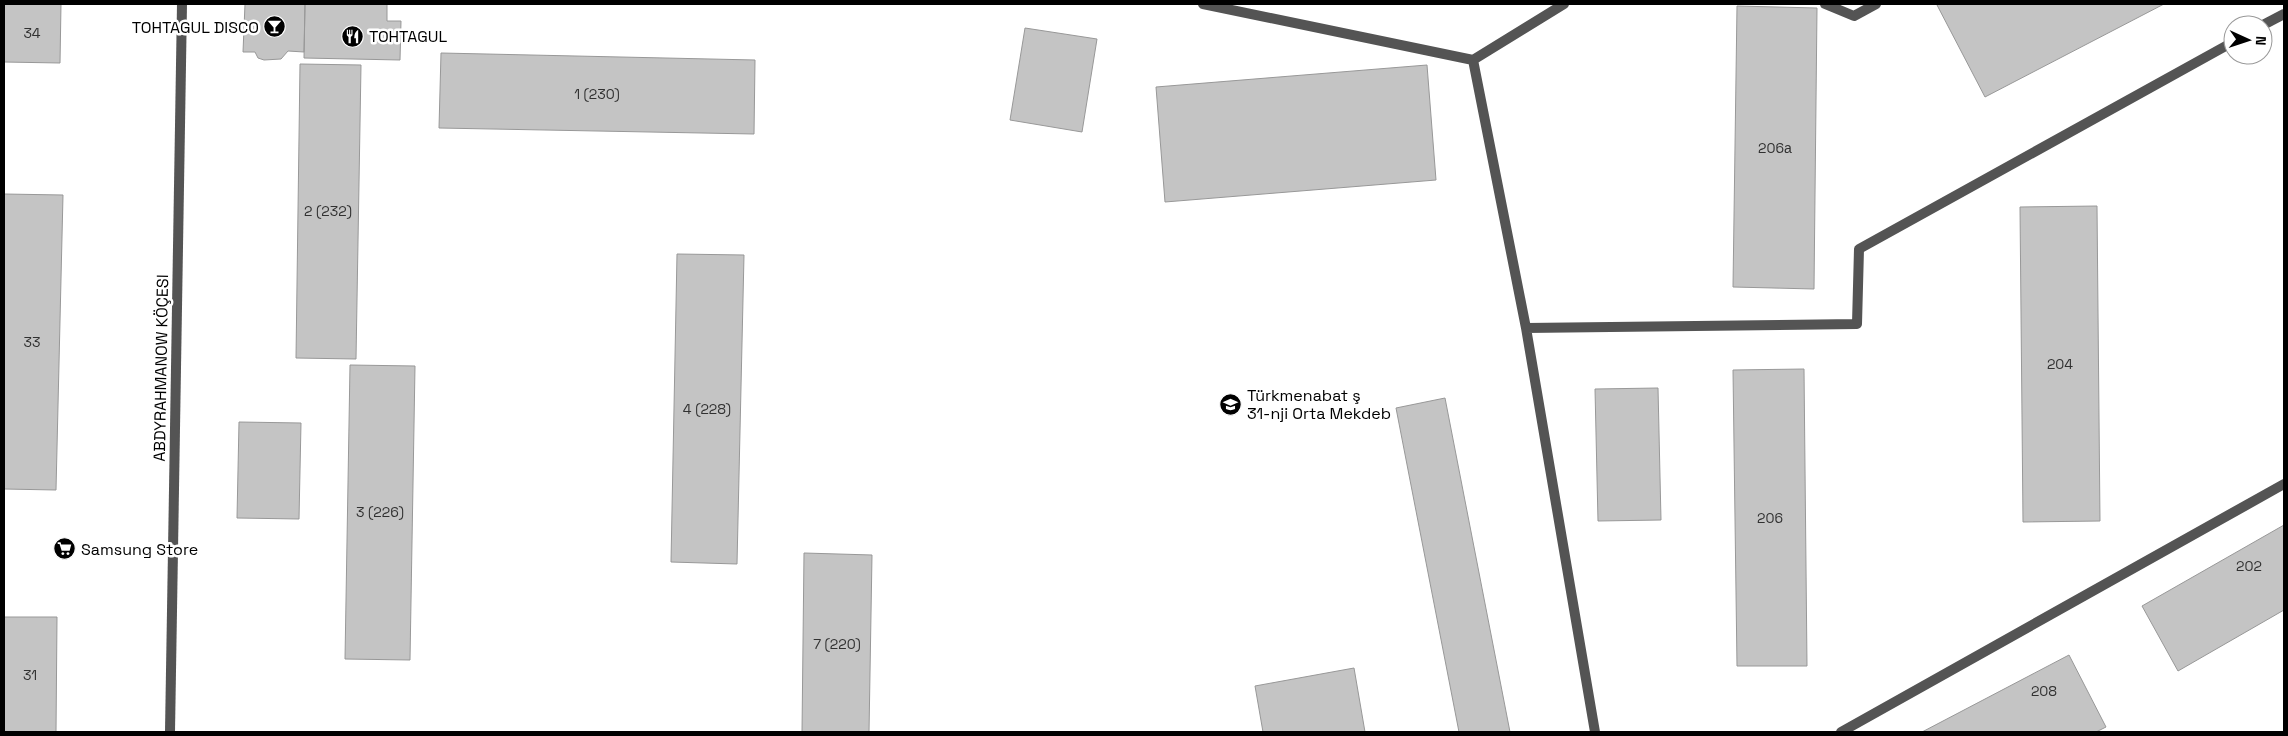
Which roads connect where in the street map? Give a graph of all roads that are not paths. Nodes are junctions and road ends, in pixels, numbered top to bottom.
1 (182, 4) edge
2 (1202, 4) edge
3 (1564, 4) edge
4 (1825, 4) edge
5 (1876, 4) edge
6 (2223, 48) edge
7 (1473, 60) junction
8 (1526, 328) junction
9 (2284, 484) edge
10 (170, 732) edge
11 (1595, 732) edge
12 (1842, 732) edge

1 - 10 street, ABDYRAHMANOW KÖÇESI
2 - 7 street
3 - 7 street
4 - 5 street
6 - 8 street
7 - 8 street
8 - 11 street
9 - 12 street

